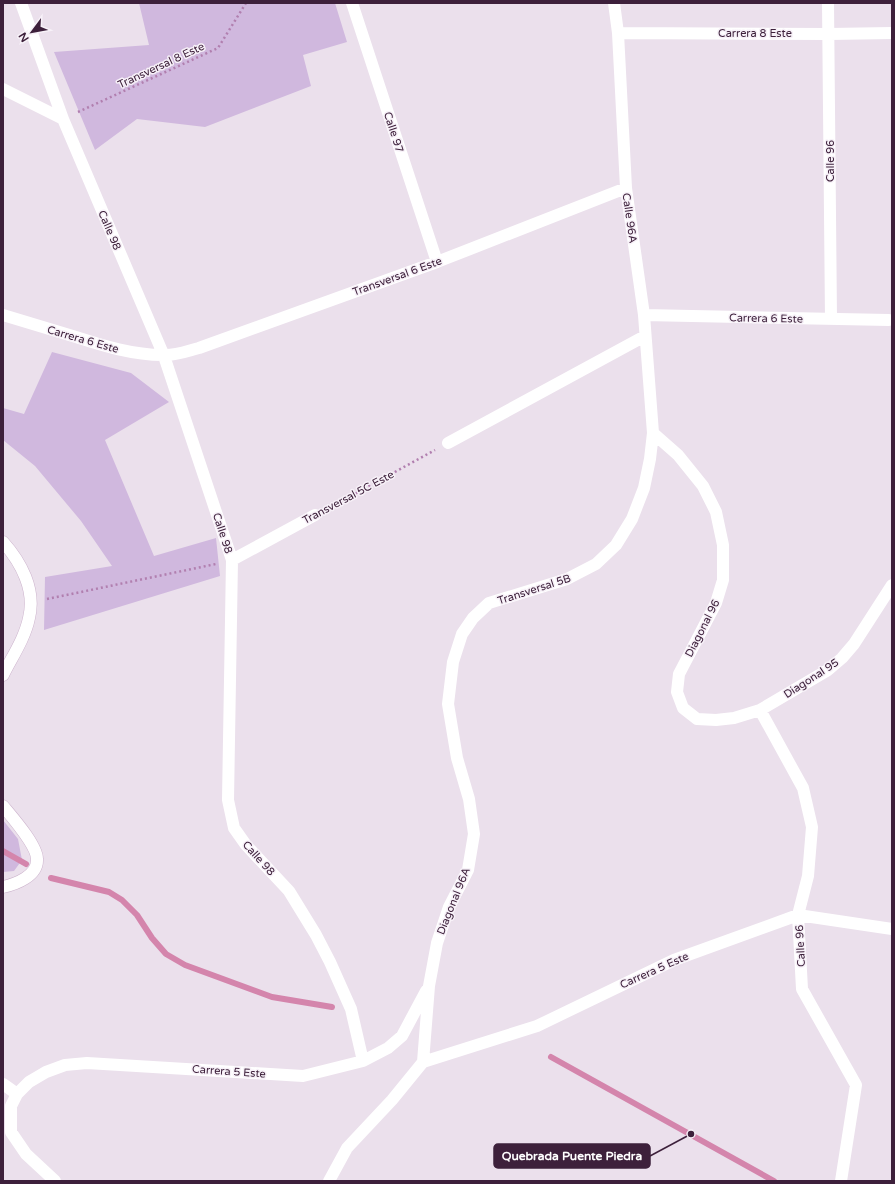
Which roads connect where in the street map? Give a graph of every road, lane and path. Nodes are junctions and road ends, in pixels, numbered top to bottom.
1 (21, 3) edge
2 (246, 3) edge
3 (352, 3) edge
4 (614, 3) edge
5 (828, 3) edge
6 (618, 33) junction
7 (892, 33) edge
8 (829, 34) junction
9 (3, 89) edge
10 (63, 119) junction
11 (626, 188) junction
12 (437, 262) junction
13 (3, 315) edge
14 (644, 315) junction
15 (831, 319) junction
16 (889, 320) dead end
17 (645, 336) junction
18 (164, 356) junction
19 (653, 433) junction
20 (448, 443) joint
21 (316, 515) joint
22 (3, 542) edge
23 (232, 560) junction
24 (891, 588) edge
25 (32, 602) junction
26 (453, 662) joint
27 (3, 674) edge
28 (760, 710) junction
29 (697, 719) joint
30 (3, 806) edge
31 (3, 887) edge
32 (798, 915) junction
33 (892, 929) edge
34 (429, 986) junction
35 (363, 1061) junction
36 (423, 1062) junction
37 (3, 1084) edge
38 (17, 1094) junction
39 (56, 1181) edge
40 (329, 1181) edge
41 (841, 1181) edge

1 - 10 street, Calle 98
2 - 10 path, Transversal 8 Este
3 - 12 street, Calle 97
4 - 6 street, Calle 96A
5 - 8 street, Calle 96
6 - 8 street, Carrera 8 Este
6 - 11 street, Calle 96A
7 - 8 street, Carrera 8 Este
8 - 15 street, Calle 96
9 - 10 street
10 - 18 street, Calle 98
11 - 12 street, Transversal 6 Este
11 - 14 street, Calle 96A
12 - 18 street, Transversal 6 Este
13 - 18 street, Carrera 6 Este
14 - 15 street, Carrera 6 Este
14 - 17 street, Calle 96A
15 - 16 street, Carrera 6 Este
17 - 19 street, Calle 96A
17 - 20 street
18 - 23 street, Calle 98
19 - 26 street, Transversal 5B
19 - 29 street, Diagonal 96
20 - 21 path, Transversal 5C Este
21 - 23 street, Transversal 5C Este
22 - 25 street
23 - 25 path
23 - 35 street, Calle 98
24 - 28 street, Diagonal 95
25 - 27 street
26 - 34 street, Diagonal 96A
28 - 29 street, Diagonal 95
28 - 32 street, Calle 96
30 - 31 street
32 - 33 street, Carrera 5 Este
32 - 36 street, Carrera 5 Este
32 - 41 street, Calle 96
34 - 35 street, Carrera 5 Este
34 - 36 street, Diagonal 96A
35 - 38 street, Carrera 5 Este
36 - 40 street
37 - 38 street
38 - 39 street

